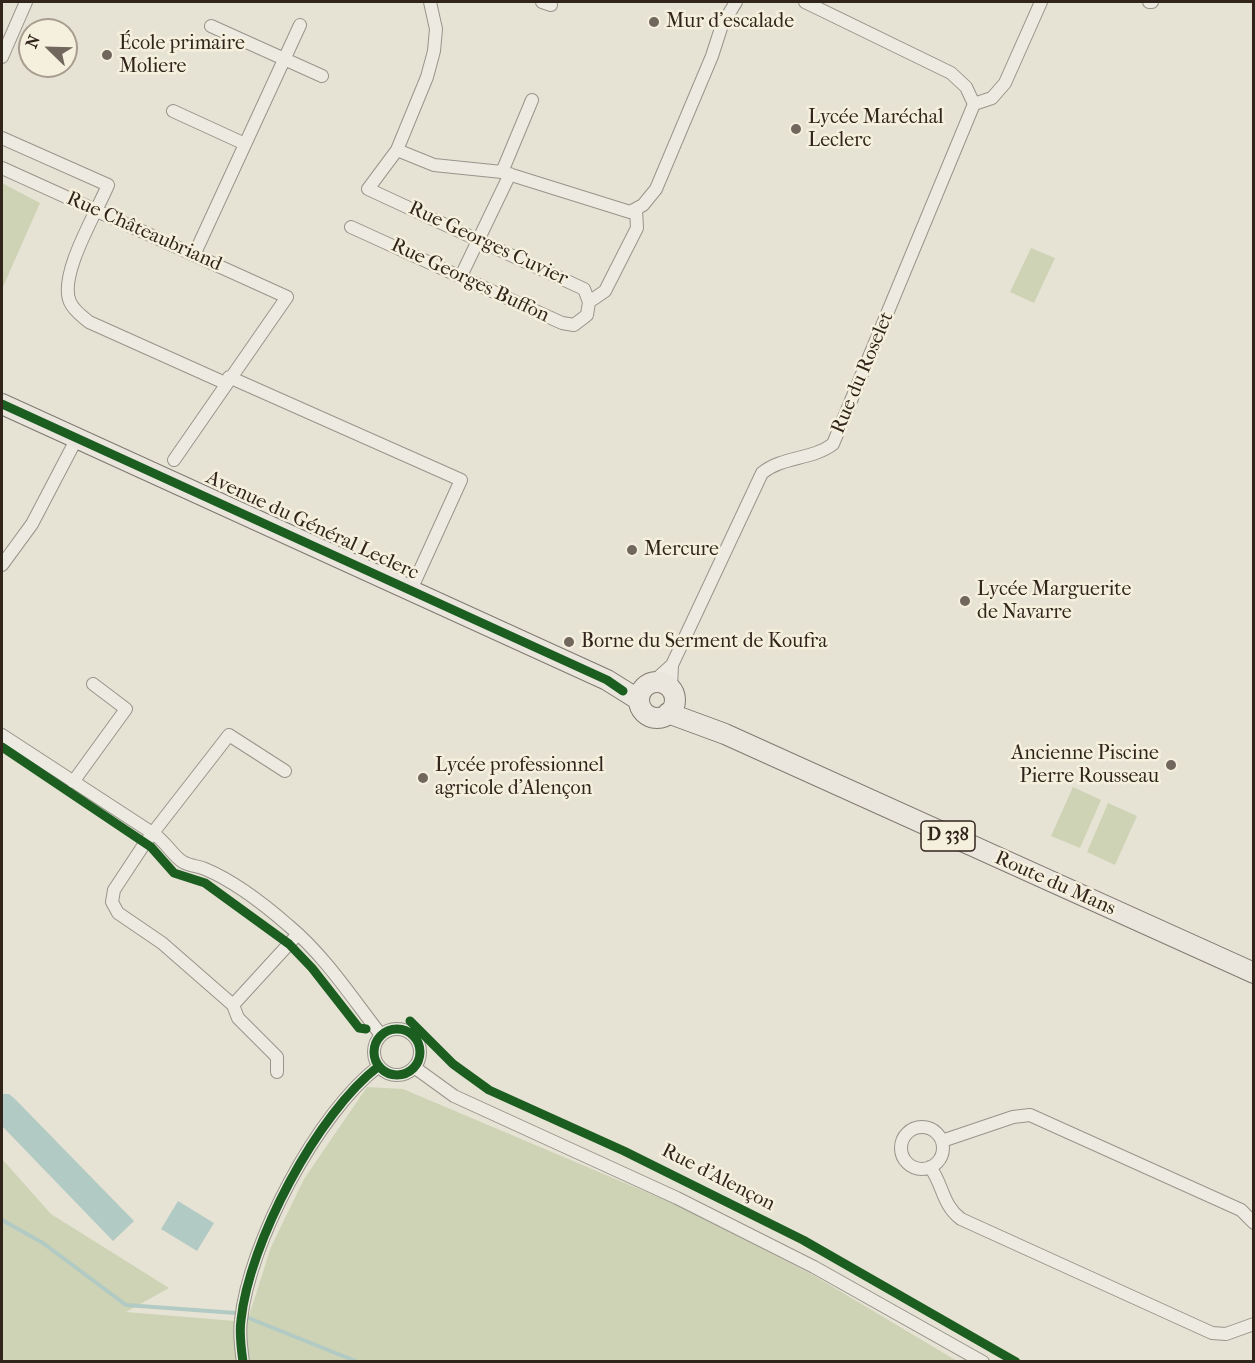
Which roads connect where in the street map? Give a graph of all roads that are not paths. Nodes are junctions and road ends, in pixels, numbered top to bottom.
1 (26, 2) edge
2 (430, 2) edge
3 (736, 2) edge
4 (805, 2) edge
5 (1041, 2) edge
6 (300, 25) dead end
7 (212, 26) dead end
8 (2, 57) edge
9 (285, 58) junction
10 (322, 76) dead end
11 (532, 100) dead end
12 (974, 104) junction
13 (172, 111) dead end
14 (2, 138) edge
15 (246, 144) junction
16 (397, 150) junction
17 (2, 168) edge
18 (506, 173) junction
19 (636, 209) junction
20 (97, 212) junction
21 (351, 227) dead end
22 (479, 239) junction
23 (195, 253) junction
24 (461, 276) junction
25 (589, 302) junction
26 (587, 315) joint
27 (227, 380) junction
28 (2, 404) edge
29 (77, 438) junction
30 (174, 460) dead end
31 (2, 565) edge
32 (411, 592) junction
33 (672, 665) junction
34 (93, 684) dead end
35 (659, 695) junction
36 (2, 735) edge
37 (285, 771) dead end
38 (73, 782) junction
39 (154, 834) junction
40 (298, 934) junction
41 (1254, 973) edge
42 (232, 1005) junction
43 (381, 1035) junction
44 (379, 1066) junction
45 (414, 1067) junction
46 (277, 1072) dead end
47 (942, 1141) junction
48 (930, 1167) junction
49 (1254, 1223) edge
50 (1254, 1324) edge
51 (243, 1362) edge
52 (983, 1362) edge

1 - 8 street
2 - 16 street
3 - 19 street
4 - 12 street
5 - 12 street
6 - 9 street
7 - 9 street
9 - 10 street
9 - 15 street
11 - 18 street
12 - 33 street, Rue du Roselet
13 - 15 street
14 - 20 street
15 - 23 street
16 - 18 street
16 - 22 street, Rue Georges Cuvier
17 - 20 street, Rue Châteaubriand
18 - 19 street
18 - 22 street
19 - 25 street
20 - 23 street, Rue Châteaubriand
20 - 27 street
21 - 24 street, Rue Georges Buffon
22 - 24 street
22 - 25 street, Rue Georges Cuvier
23 - 27 street, Rue Châteaubriand
24 - 26 street, Rue Georges Buffon
25 - 26 street, Rue Georges Cuvier
27 - 30 street
27 - 32 street
28 - 29 main road, Avenue du Général Leclerc
29 - 31 street
29 - 32 main road, Avenue du Général Leclerc
32 - 35 main road, Avenue du Général Leclerc
33 - 35 street, Rue du Roselet
33 - 35 street, Rue du Roselet
34 - 38 street
35 - 41 main road, Route du Mans / D 338
36 - 38 street
37 - 39 street
38 - 39 street
39 - 40 street
39 - 42 street
40 - 42 street
40 - 43 street
42 - 46 street
43 - 44 street
43 - 45 street
44 - 45 street
44 - 51 street
45 - 52 street, Rue d'Alençon
47 - 48 street
47 - 48 street
47 - 49 street
48 - 50 street

